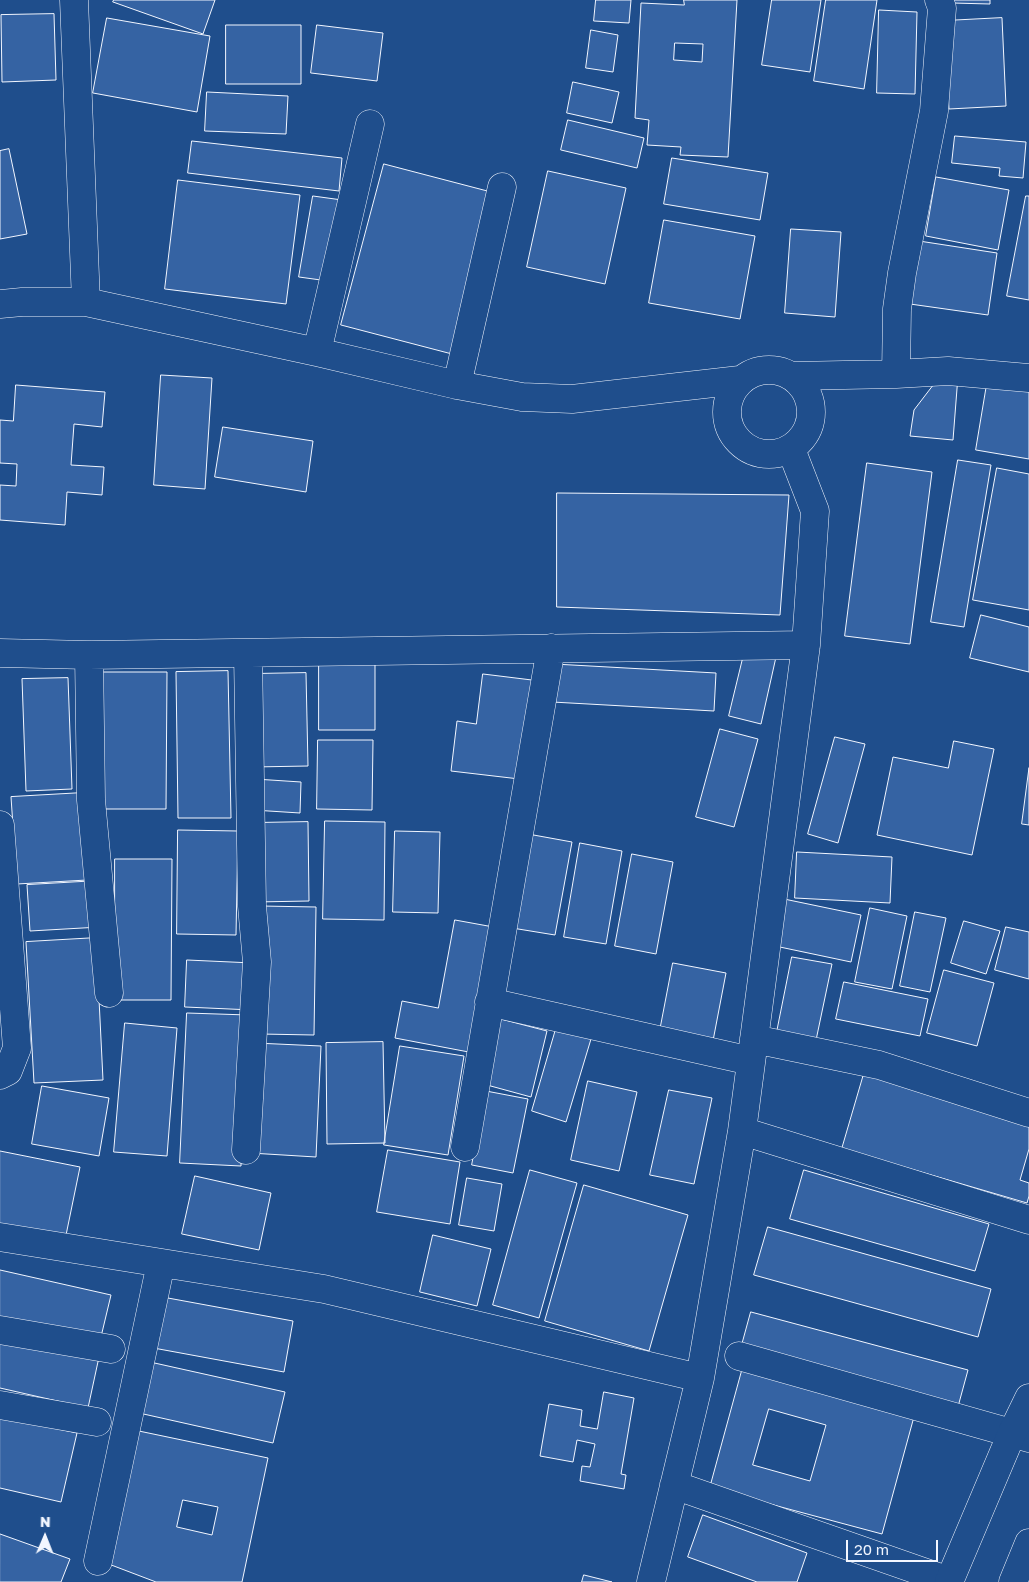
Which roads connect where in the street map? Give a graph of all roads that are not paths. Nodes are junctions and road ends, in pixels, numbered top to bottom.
1 (74, 0) edge
2 (939, 0) edge
3 (370, 124) dead end
4 (502, 187) dead end
5 (86, 302) junction
6 (0, 304) edge
7 (317, 352) junction
8 (896, 374) junction
9 (792, 376) junction
10 (1029, 378) edge
11 (740, 380) junction
12 (457, 385) junction
13 (790, 449) junction
14 (806, 645) junction
15 (551, 648) junction
16 (0, 653) edge
17 (248, 654) junction
18 (89, 656) junction
19 (0, 825) edge
20 (4, 924) edge
21 (109, 993) dead end
22 (490, 1002) junction
23 (752, 1050) junction
24 (0, 1075) edge
25 (1029, 1113) edge
26 (742, 1131) junction
27 (465, 1147) dead end
28 (246, 1150) dead end
29 (1029, 1220) edge
30 (0, 1237) edge
31 (161, 1263) junction
32 (0, 1330) edge
33 (110, 1348) dead end
34 (739, 1356) dead end
35 (700, 1378) junction
36 (1029, 1398) edge
37 (0, 1405) edge
38 (97, 1422) dead end
39 (1020, 1436) edge
40 (674, 1485) junction
41 (1029, 1543) edge
42 (98, 1561) dead end
43 (949, 1581) edge
44 (651, 1582) edge
45 (1013, 1582) edge

1 - 5 main road
2 - 8 main road
3 - 7 main road
4 - 12 main road
5 - 6 main road
5 - 7 main road
7 - 12 main road
8 - 9 main road
8 - 10 main road
9 - 11 main road
9 - 13 main road
11 - 12 main road
11 - 13 main road
13 - 14 main road
14 - 15 main road
14 - 23 main road
15 - 17 main road
15 - 22 main road
16 - 18 main road
17 - 18 main road
17 - 28 main road
18 - 21 main road
19 - 20 main road
20 - 24 main road
22 - 23 main road
22 - 27 main road
23 - 25 main road
23 - 26 main road
26 - 29 main road
26 - 35 main road
30 - 31 main road
31 - 35 main road
31 - 42 main road
32 - 33 main road
34 - 39 main road
35 - 40 main road
36 - 39 main road
37 - 38 main road
39 - 43 main road
40 - 43 main road
40 - 44 main road
41 - 45 main road

